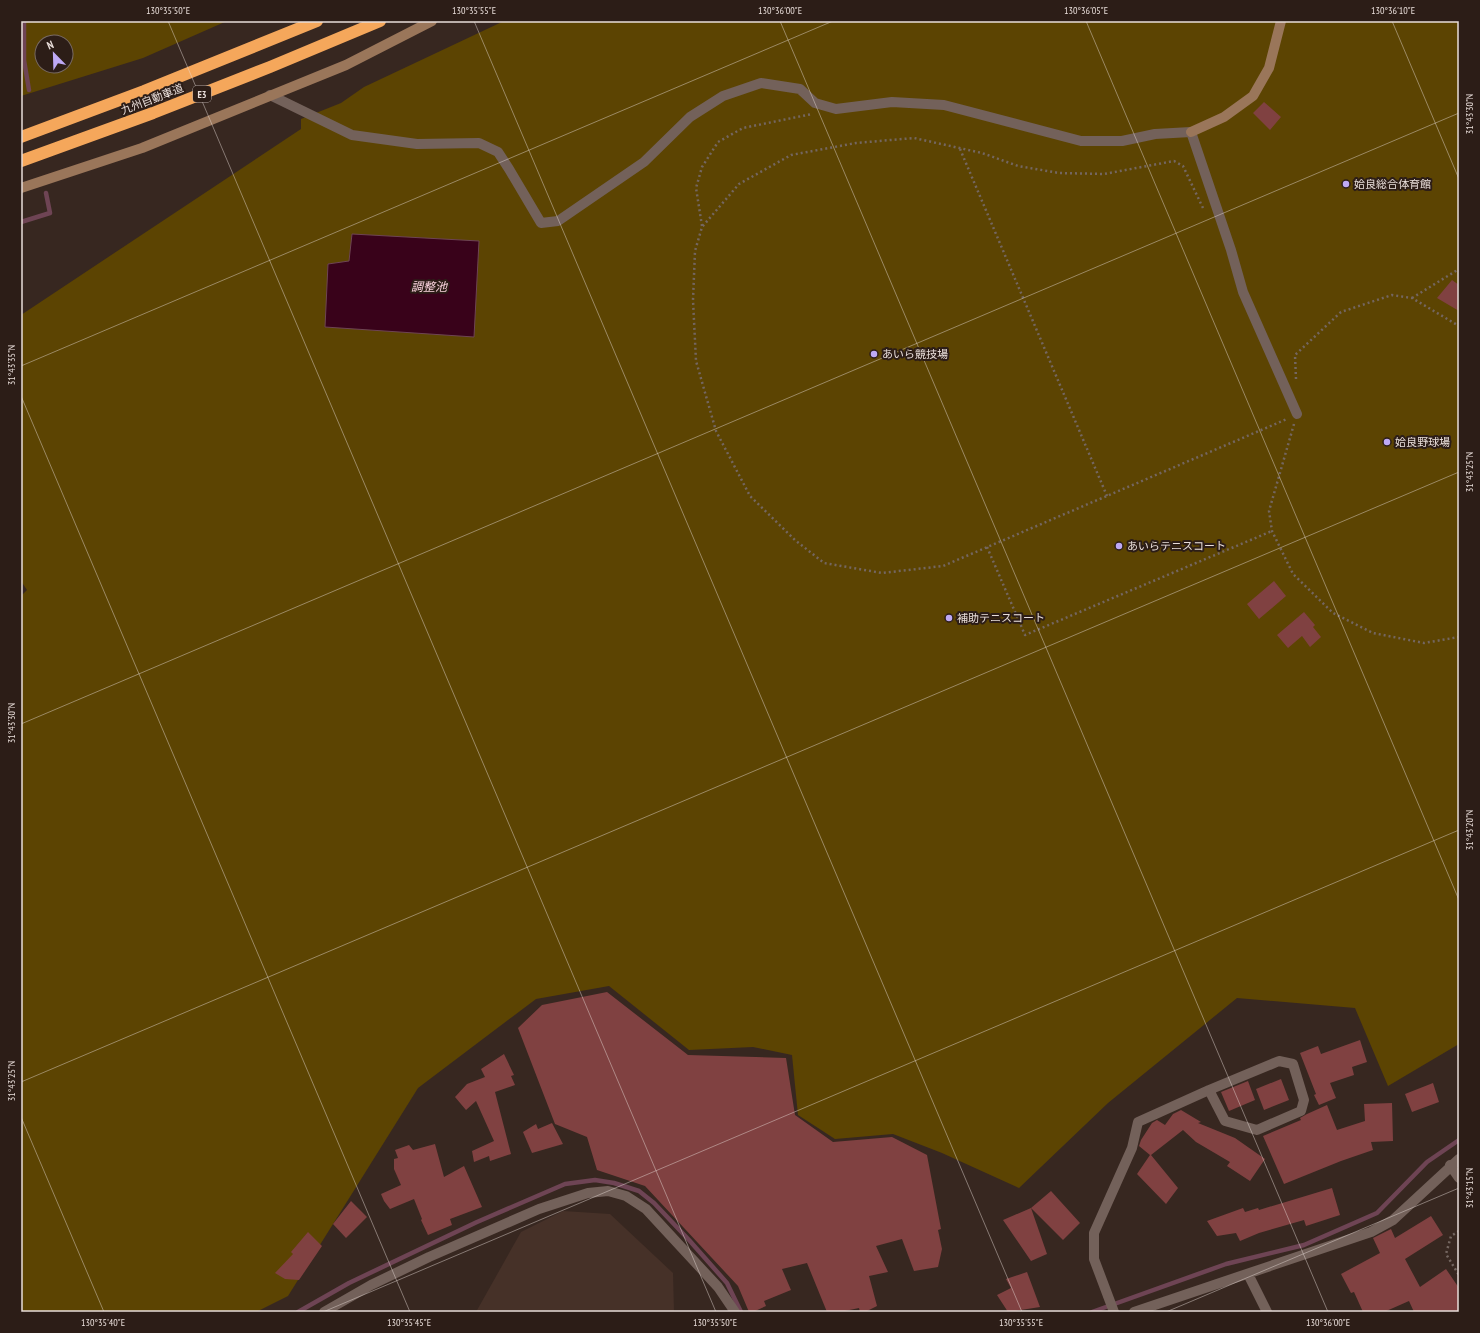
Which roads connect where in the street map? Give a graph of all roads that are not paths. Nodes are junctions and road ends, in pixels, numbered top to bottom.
1 (317, 21) edge
2 (380, 21) edge
3 (432, 21) edge
4 (1281, 21) edge
5 (270, 95) junction
6 (1191, 132) junction
7 (21, 137) edge
8 (21, 161) edge
9 (21, 188) edge
10 (1297, 414) road end
11 (1209, 1090) junction
12 (1459, 1159) edge
13 (1450, 1165) junction
14 (1459, 1178) edge
15 (1248, 1274) junction
16 (324, 1312) edge
17 (735, 1312) edge
18 (1114, 1312) edge
19 (1134, 1312) edge
20 (1267, 1312) edge

1 - 7 highway, 九州自動車道 / E3
2 - 8 highway, 九州自動車道 / E3
3 - 5 street
4 - 6 street
5 - 6 street
5 - 9 street
6 - 10 street
11 - 11 street
11 - 18 street
12 - 13 street
13 - 14 street
13 - 15 street
15 - 19 street
15 - 20 street
16 - 17 street

